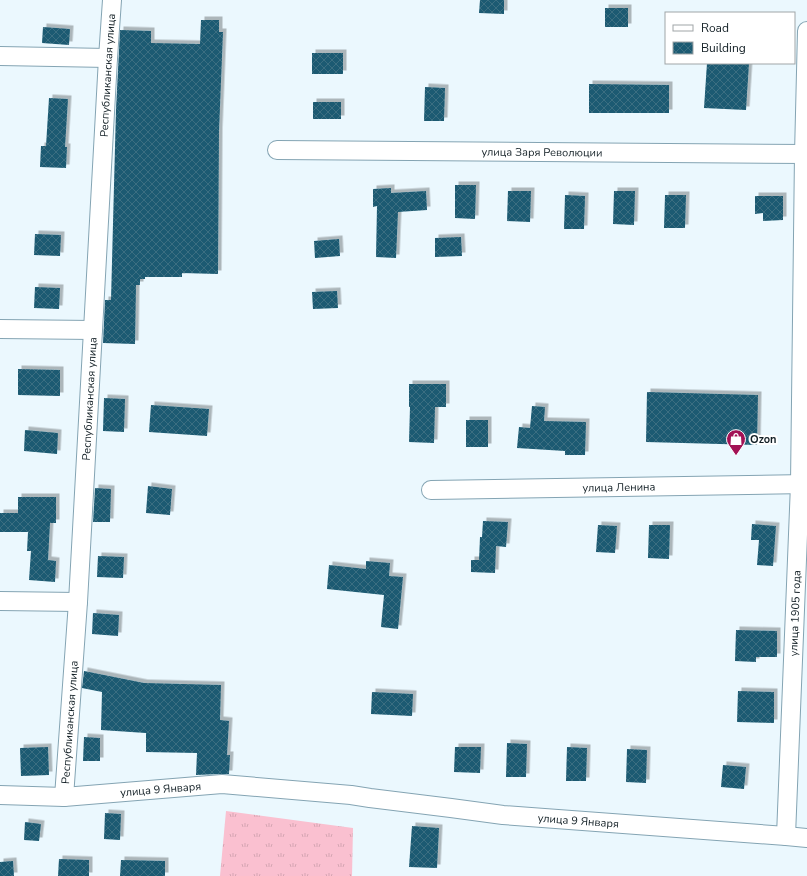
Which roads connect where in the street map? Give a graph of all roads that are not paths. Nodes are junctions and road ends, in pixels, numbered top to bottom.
1 (112, 0) edge
2 (807, 31) edge
3 (0, 56) edge
4 (108, 58) junction
5 (277, 150) dead end
6 (806, 154) edge
7 (0, 329) edge
8 (93, 330) junction
9 (804, 484) edge
10 (431, 490) dead end
11 (0, 601) edge
12 (78, 602) junction
13 (0, 795) edge
14 (64, 797) junction
15 (786, 836) junction
16 (807, 838) edge

1 - 4 street, Республиканская улица
2 - 6 street, улица 1905 года
3 - 4 street
4 - 8 street, Республиканская улица
5 - 6 street, улица Заря Революции
6 - 9 street, улица 1905 года
7 - 8 street
8 - 12 street, Республиканская улица
9 - 10 street, улица Ленина
9 - 15 street, улица 1905 года
11 - 12 street
12 - 14 street, Республиканская улица
13 - 14 street, улица 9 Января
14 - 15 street, улица 9 Января
15 - 16 street, улица 9 Января

